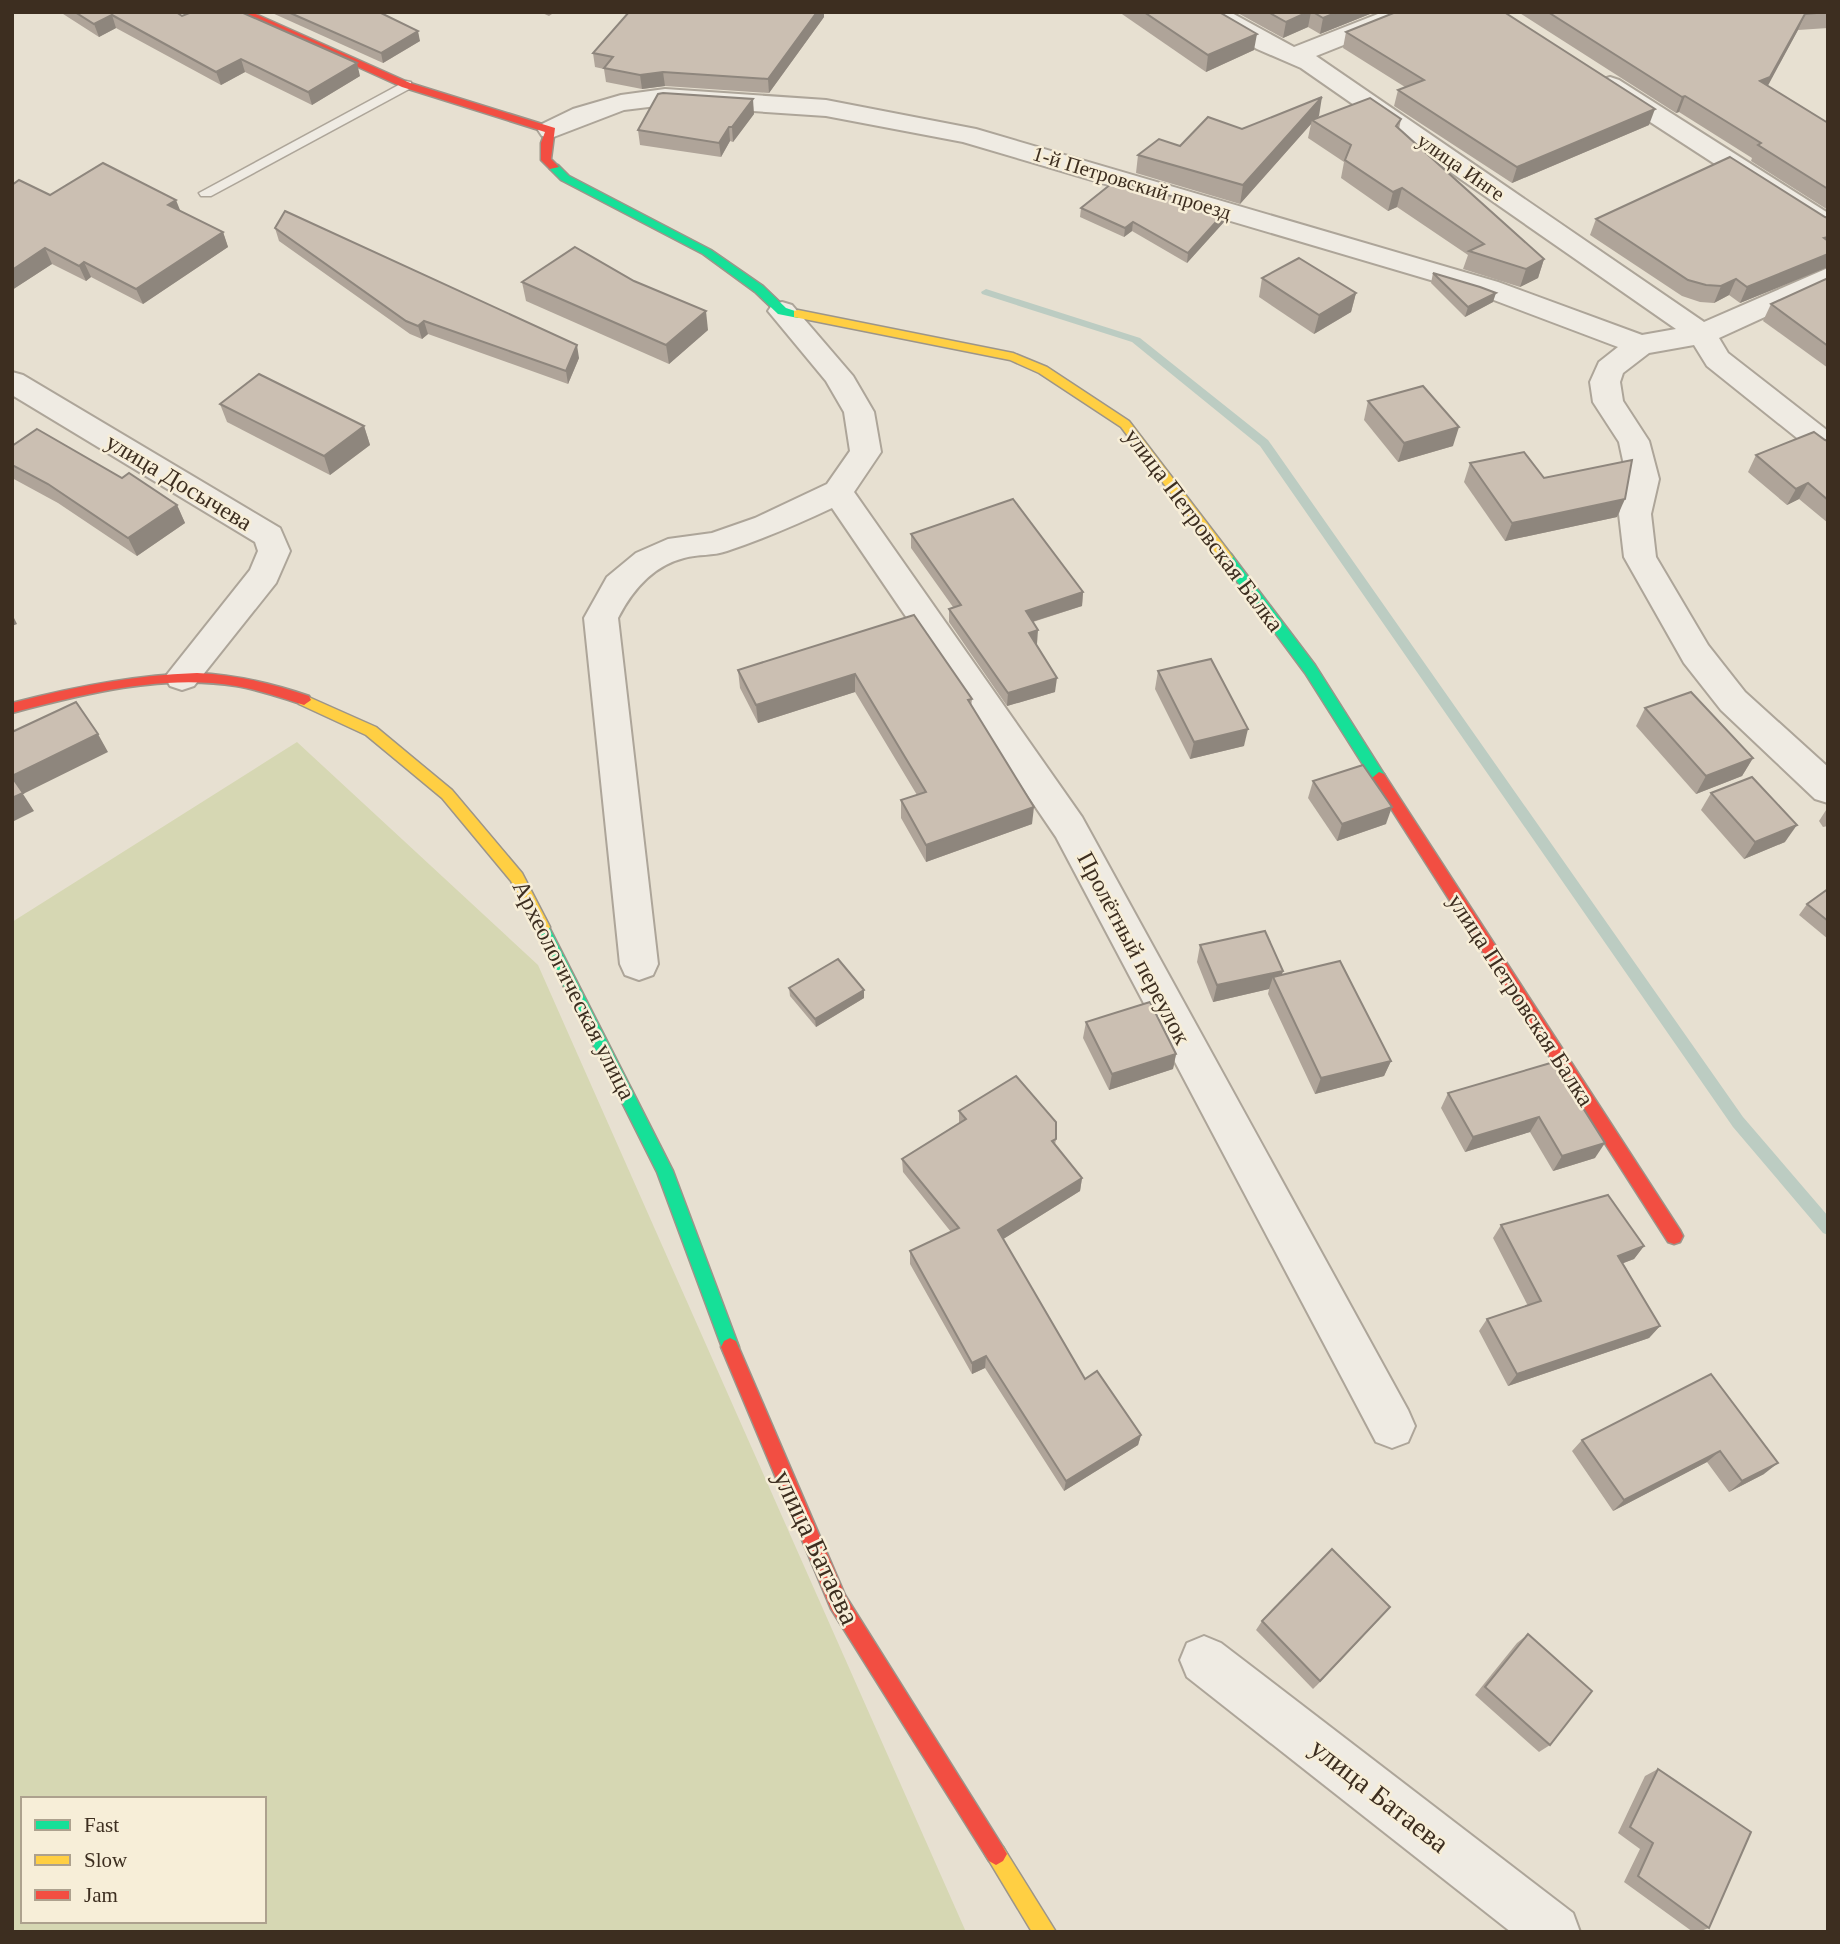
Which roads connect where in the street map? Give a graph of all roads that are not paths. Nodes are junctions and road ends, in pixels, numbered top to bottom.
1 (242, 12) edge
2 (1212, 12) edge
3 (1405, 12) edge
4 (1292, 57) junction
5 (1587, 71) edge
6 (405, 85) junction
7 (551, 130) junction
8 (206, 193) dead end
9 (1828, 225) edge
10 (1828, 277) edge
11 (782, 311) junction
12 (1702, 334) junction
13 (1640, 345) junction
14 (12, 382) edge
15 (1828, 447) edge
16 (838, 492) junction
17 (182, 677) junction
18 (12, 708) edge
19 (1828, 789) edge
20 (639, 964) dead end
21 (666, 1171) joint
22 (1674, 1236) dead end
23 (1392, 1426) dead end
24 (1204, 1660) dead end
25 (1535, 1928) edge
26 (1045, 1932) edge

1 - 6 street
2 - 4 street, улица Инге
3 - 4 street
4 - 12 street, улица Инге
5 - 9 street
6 - 7 street
6 - 8 lane
7 - 11 street
7 - 13 street, 1-й Петровский проезд
10 - 12 street
11 - 16 street
11 - 22 street, улица Петровская Балка
12 - 13 street
12 - 15 street
13 - 19 street
14 - 17 street, улица Досычева
16 - 20 street
16 - 23 street, Пролётный переулок
17 - 18 street, Археологическая улица
17 - 21 street, Археологическая улица
21 - 26 street, улица Батаева
24 - 25 street, улица Батаева

